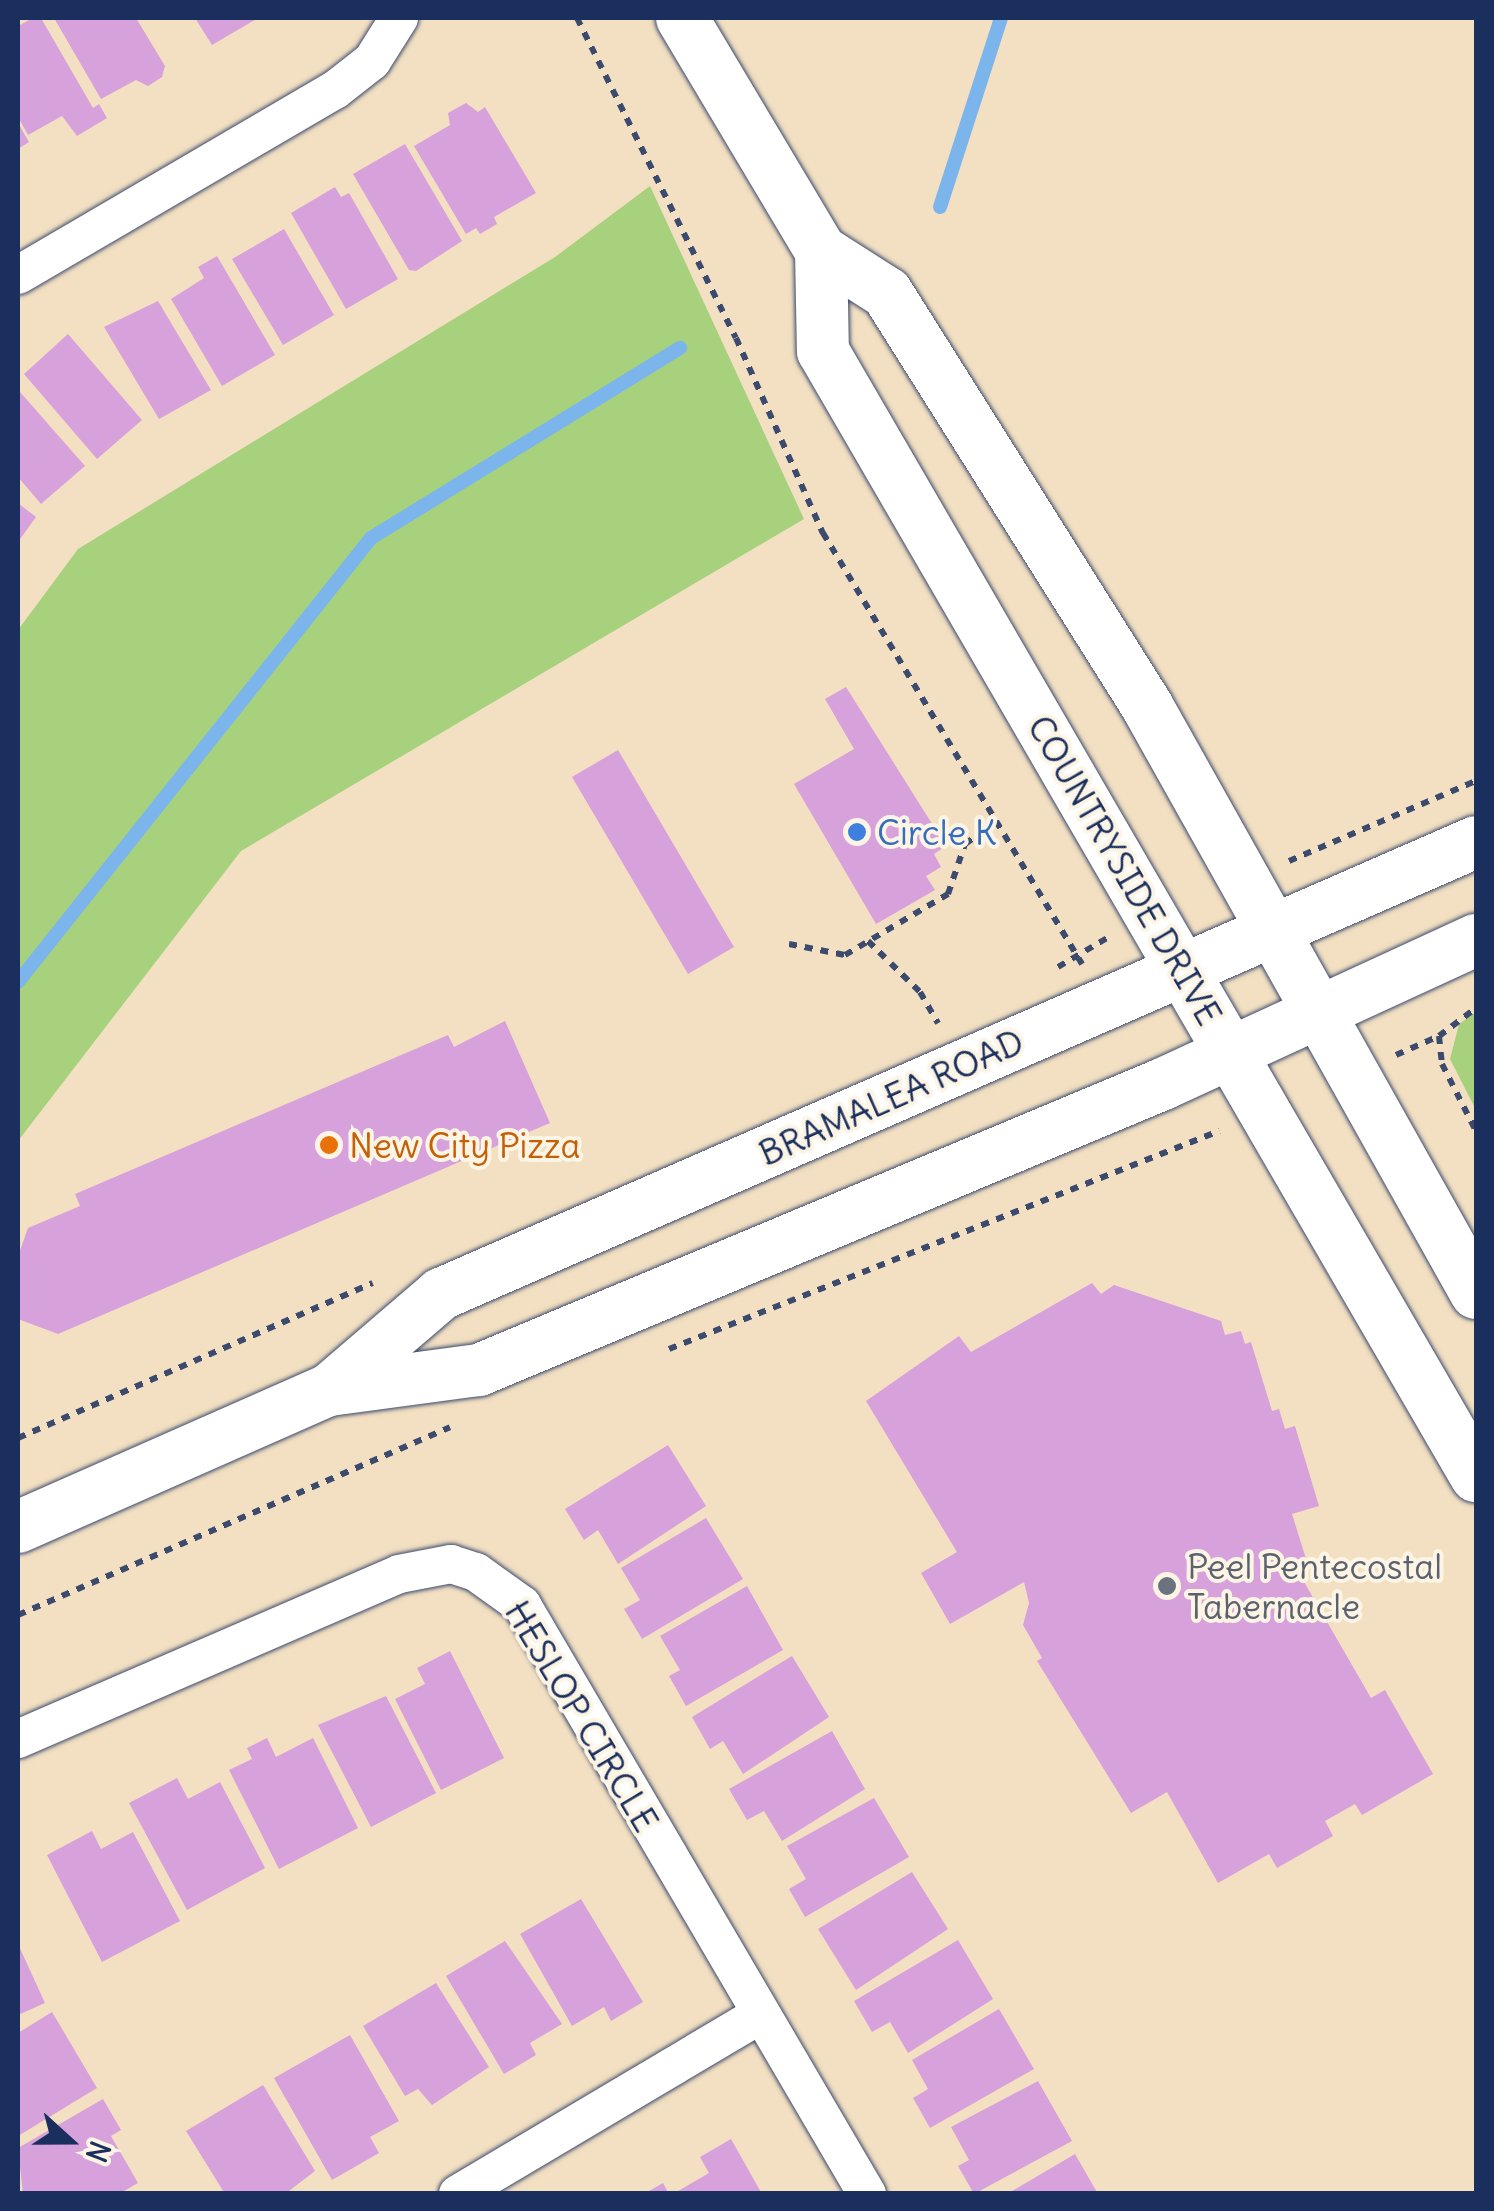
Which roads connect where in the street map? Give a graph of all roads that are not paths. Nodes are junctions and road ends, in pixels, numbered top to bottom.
1 (399, 18) edge
2 (682, 18) edge
3 (821, 252) junction
4 (18, 275) edge
5 (1476, 842) edge
6 (1274, 930) junction
7 (1476, 940) edge
8 (1182, 970) junction
9 (1320, 1011) junction
10 (1230, 1052) junction
11 (1476, 1293) edge
12 (329, 1390) junction
13 (1476, 1476) edge
14 (18, 1527) edge
15 (18, 1740) edge
16 (760, 2014) junction
17 (458, 2194) edge
18 (867, 2194) edge

1 - 4 street
2 - 3 main road, COUNTRYSIDE DRIVE
3 - 6 main road, COUNTRYSIDE DRIVE
3 - 8 main road, COUNTRYSIDE DRIVE
5 - 6 main road, BRAMALEA ROAD
6 - 8 main road, BRAMALEA ROAD
6 - 9 main road, COUNTRYSIDE DRIVE
7 - 9 main road, BRAMALEA ROAD
8 - 10 main road, COUNTRYSIDE DRIVE
8 - 12 main road, BRAMALEA ROAD
9 - 10 main road, BRAMALEA ROAD
9 - 11 main road, COUNTRYSIDE DRIVE
10 - 12 main road, BRAMALEA ROAD
10 - 13 main road, COUNTRYSIDE DRIVE
12 - 14 main road, BRAMALEA ROAD
15 - 16 street, HESLOP CIRCLE
16 - 17 street
16 - 18 street, HESLOP CIRCLE

